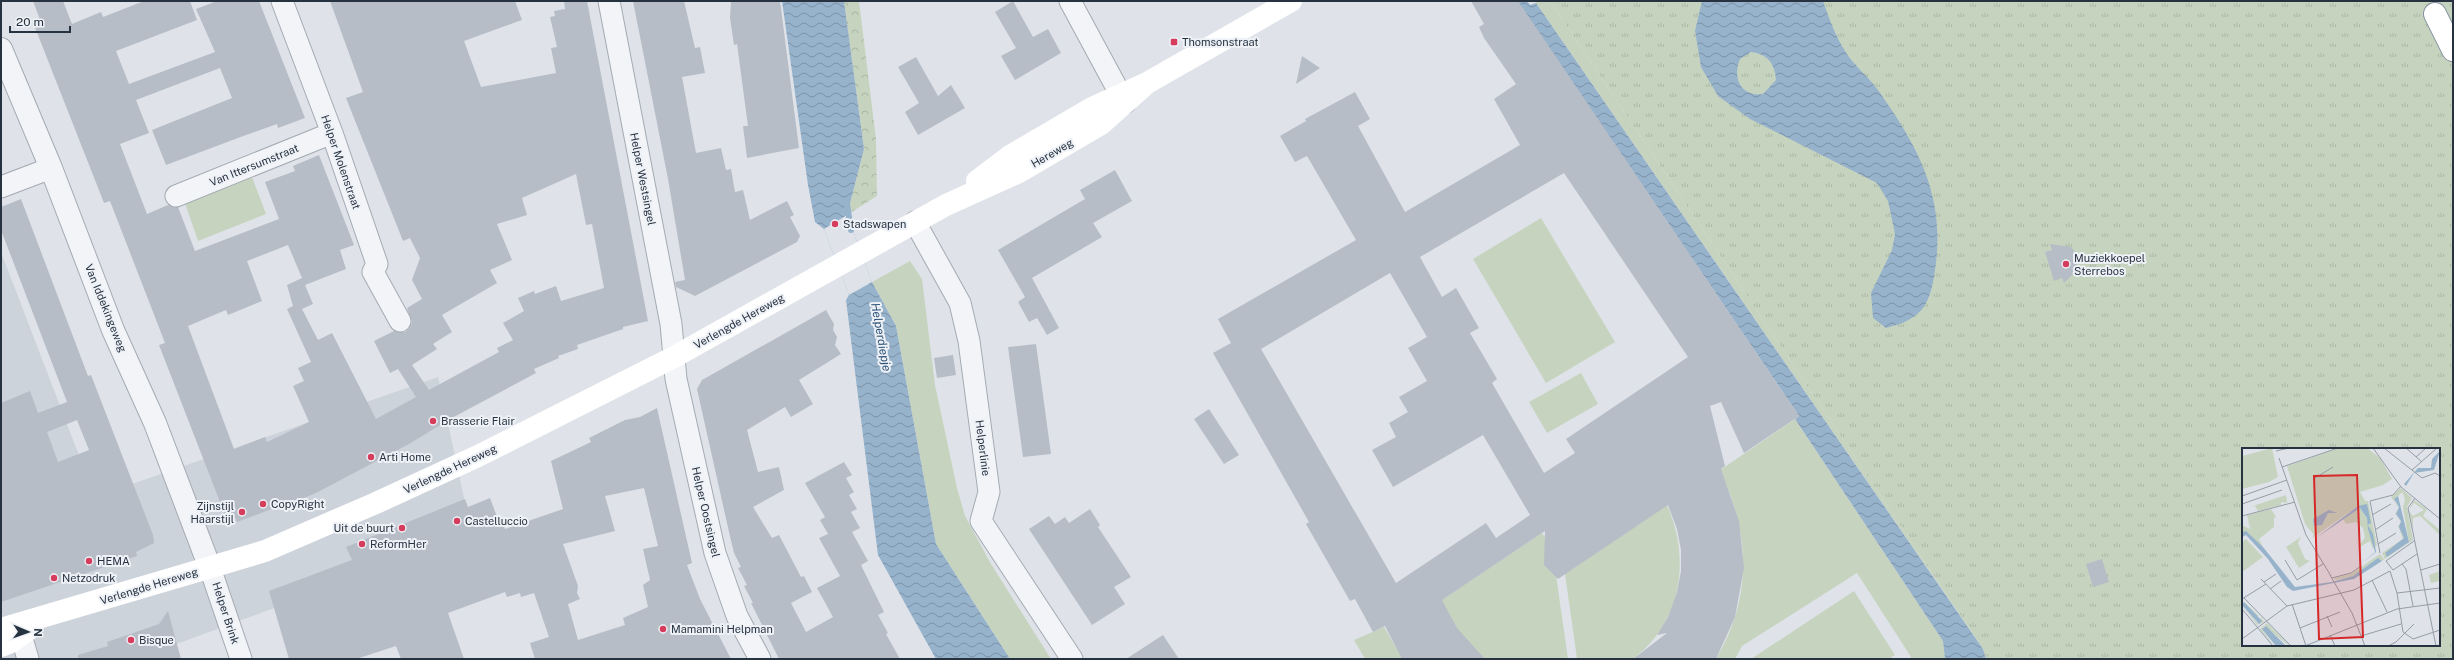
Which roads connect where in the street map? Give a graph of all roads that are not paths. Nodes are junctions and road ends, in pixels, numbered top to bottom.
1 (282, 1) edge
2 (609, 1) edge
3 (1070, 1) edge
4 (1291, 1) edge
5 (2435, 14) dead end
6 (1, 49) edge
7 (2453, 50) edge
8 (1122, 99) junction
9 (332, 134) junction
10 (51, 168) junction
11 (1, 187) edge
12 (176, 196) dead end
13 (915, 222) junction
14 (861, 252) joint
15 (400, 321) dead end
16 (674, 357) junction
17 (210, 568) junction
18 (14, 630) edge
19 (1, 646) edge
20 (28, 659) edge
21 (241, 659) edge
22 (760, 659) edge
23 (1072, 659) edge

1 - 9 street, Helper Molenstraat
2 - 16 street, Helper Westsingel
3 - 8 street
4 - 8 main road, Hereweg
5 - 7 main road
6 - 10 street, Van Iddekingeweg
8 - 13 main road, Hereweg
9 - 12 street, Van Ittersumstraat
9 - 15 street, Helper Molenstraat
10 - 11 street
10 - 17 street, Van Iddekingeweg
13 - 14 main road, Hereweg
13 - 23 street, Helperlinie
14 - 16 main road, Verlengde Hereweg
16 - 17 main road, Verlengde Hereweg
16 - 22 street, Helper Oostsingel
17 - 18 main road, Verlengde Hereweg
17 - 21 street, Helper Brink
18 - 19 main road, Verlengde Hereweg
18 - 20 street

